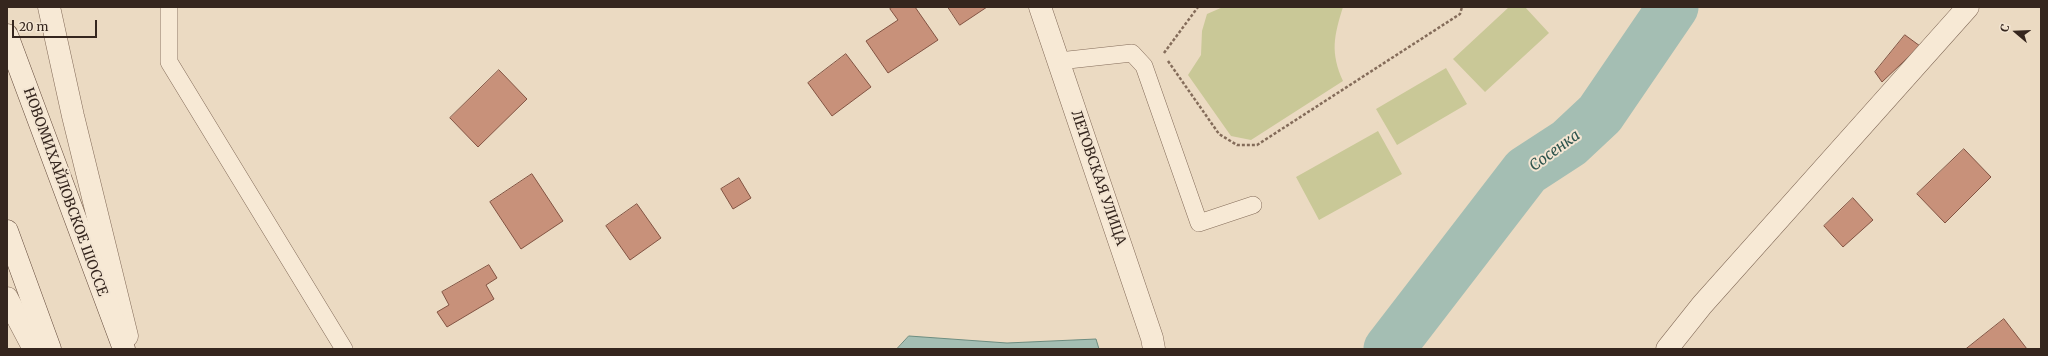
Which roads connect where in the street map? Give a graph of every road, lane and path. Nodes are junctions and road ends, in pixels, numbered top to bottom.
1 (49, 7) edge
2 (169, 7) edge
3 (1040, 7) edge
4 (1198, 7) edge
5 (1462, 7) edge
6 (1968, 7) edge
7 (7, 35) edge
8 (1164, 54) junction
9 (1136, 57) junction
10 (1059, 61) junction
11 (1253, 205) dead end
12 (7, 231) edge
13 (7, 298) edge
14 (34, 349) edge
15 (50, 349) edge
16 (124, 349) edge
17 (130, 349) edge
18 (344, 349) edge
19 (1154, 349) edge
20 (1667, 349) edge

1 - 17 street
2 - 18 lane
3 - 10 street, ЛЕТОВСКАЯ УЛИЦА
4 - 8 path
5 - 8 path
6 - 20 street
7 - 16 street, НОВОМИХАЙЛОВСКОЕ ШОССЕ
8 - 9 path
9 - 10 lane
9 - 11 lane
10 - 19 street, ЛЕТОВСКАЯ УЛИЦА
12 - 15 street
13 - 14 street

